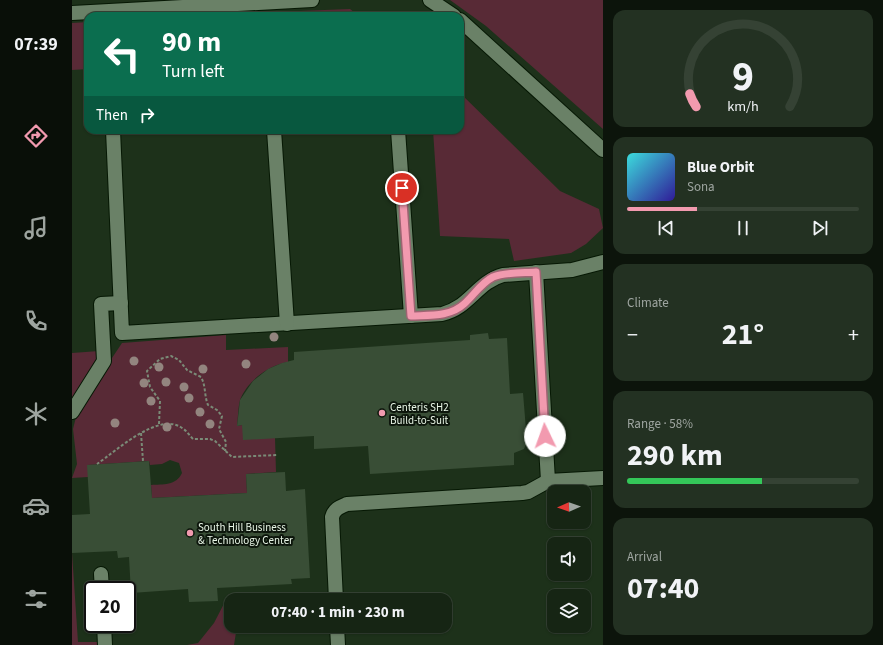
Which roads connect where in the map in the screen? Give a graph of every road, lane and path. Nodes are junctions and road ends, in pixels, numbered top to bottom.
1 (312, 0) edge
2 (430, 0) edge
3 (131, 12) edge
4 (448, 12) edge
5 (72, 13) edge
6 (84, 13) edge
7 (464, 24) edge
8 (113, 134) edge
9 (274, 134) edge
10 (398, 134) edge
11 (603, 150) edge
12 (603, 262) edge
13 (536, 272) junction
14 (121, 303) junction
15 (411, 316) junction
16 (287, 324) junction
17 (72, 412) edge
18 (159, 424) junction
19 (141, 433) junction
20 (225, 451) junction
21 (277, 455) dead end
22 (143, 461) dead end
23 (97, 464) dead end
24 (603, 478) edge
25 (548, 481) junction
26 (101, 574) dead end
27 (101, 581) edge
28 (336, 593) edge
29 (104, 633) edge
30 (337, 633) edge
31 (105, 645) edge
32 (338, 645) edge

1 - 3 lane
2 - 4 lane
5 - 6 lane
7 - 11 lane
8 - 14 lane
9 - 16 lane
10 - 15 lane
12 - 13 lane
13 - 15 lane
13 - 25 lane
14 - 16 lane
14 - 17 lane
15 - 16 lane
18 - 19 path
18 - 20 path
18 - 20 path
19 - 22 path
19 - 23 path
20 - 21 path
24 - 25 lane
25 - 28 lane
26 - 27 lane
29 - 31 lane
30 - 32 lane

